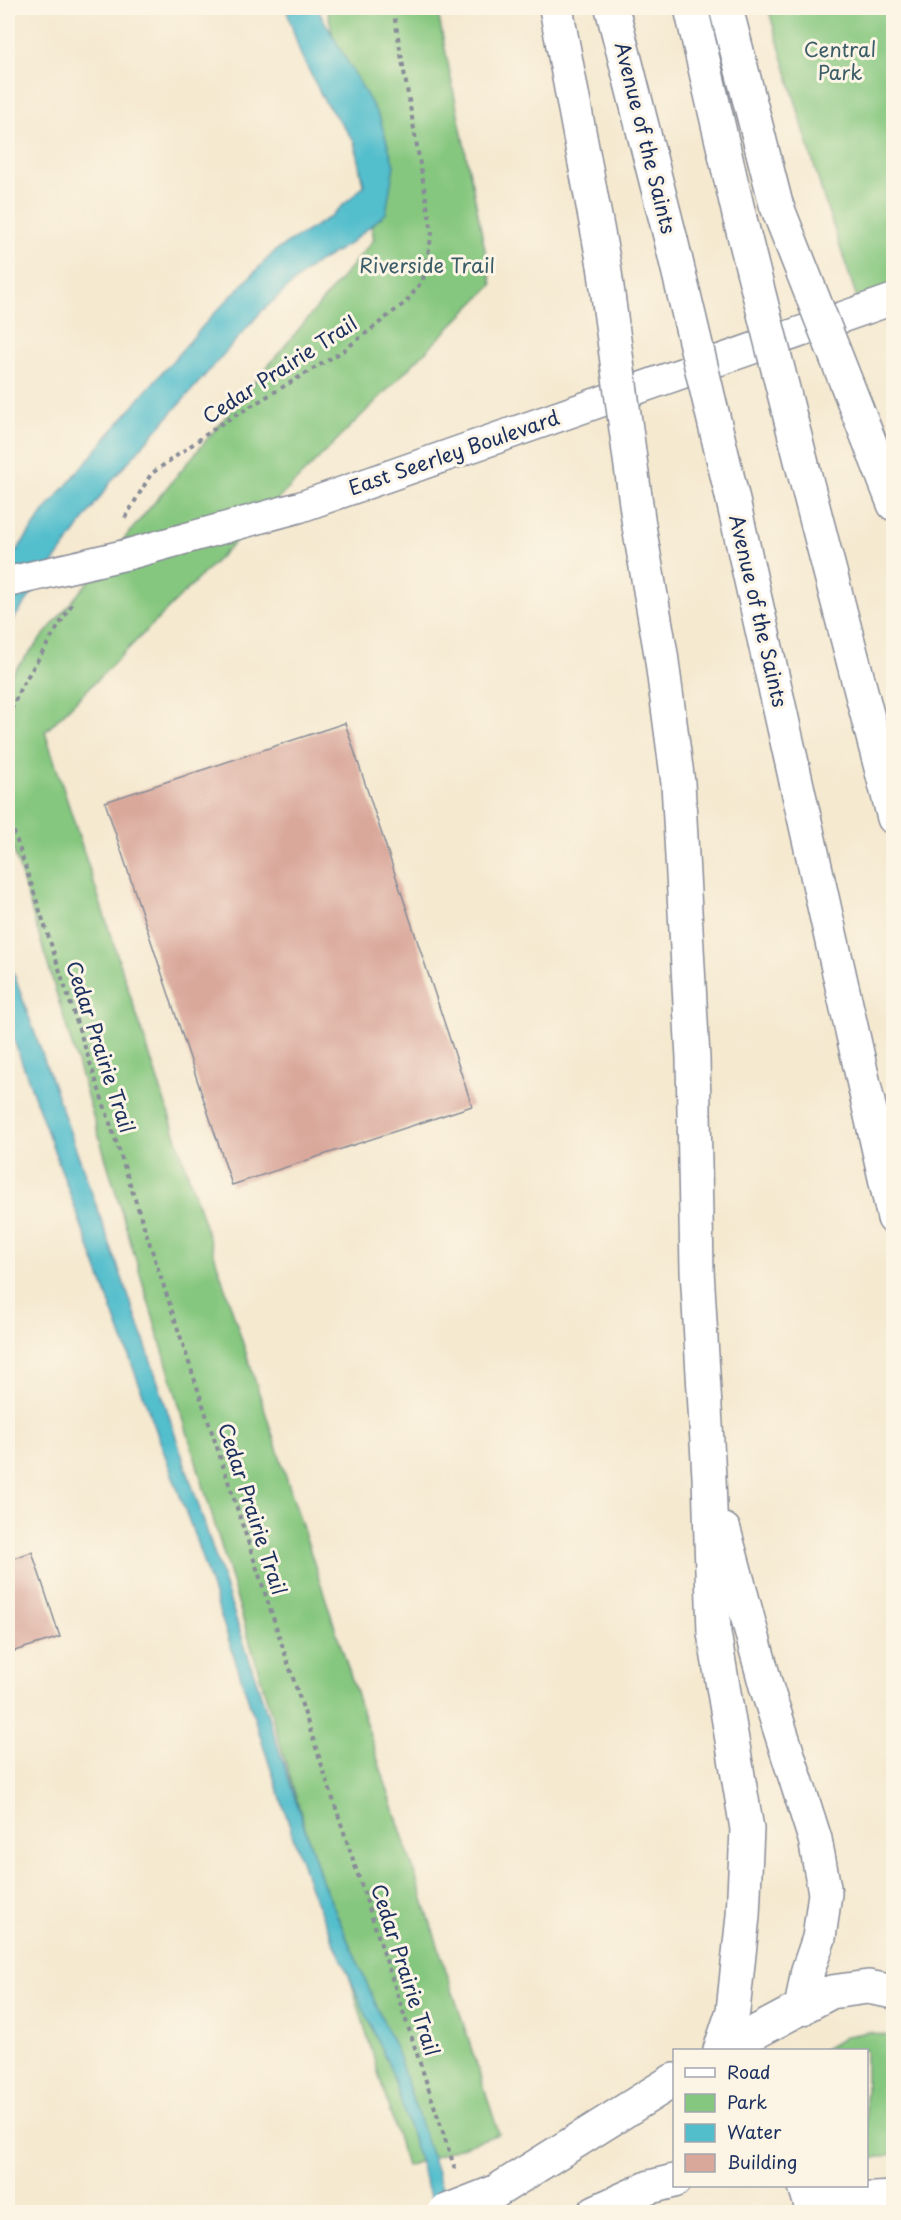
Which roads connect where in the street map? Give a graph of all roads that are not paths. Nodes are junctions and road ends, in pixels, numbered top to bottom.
1 (556, 8) edge
2 (612, 8) edge
3 (691, 8) edge
4 (726, 8) edge
5 (894, 299) edge
6 (894, 504) edge
7 (8, 582) edge
8 (894, 818) edge
9 (894, 1218) edge
10 (709, 1477) junction
11 (894, 1992) edge
12 (796, 2012) junction
13 (721, 2049) edge
14 (723, 2049) edge
15 (771, 2049) edge
16 (673, 2081) edge
17 (673, 2181) edge
18 (805, 2187) edge
19 (808, 2187) edge
20 (894, 2198) edge
21 (444, 2212) edge
22 (595, 2212) edge
23 (813, 2212) edge

1 - 10 main road, bridge
2 - 9 main road, Avenue of the Saints, bridge
3 - 8 main road, bridge
4 - 6 main road, bridge
5 - 7 street, East Seerley Boulevard, bridge
10 - 12 main road
10 - 13 main road
11 - 12 main road
12 - 14 main road
12 - 15 main road
16 - 21 main road, bridge
17 - 22 main road
18 - 23 main road
19 - 20 main road

